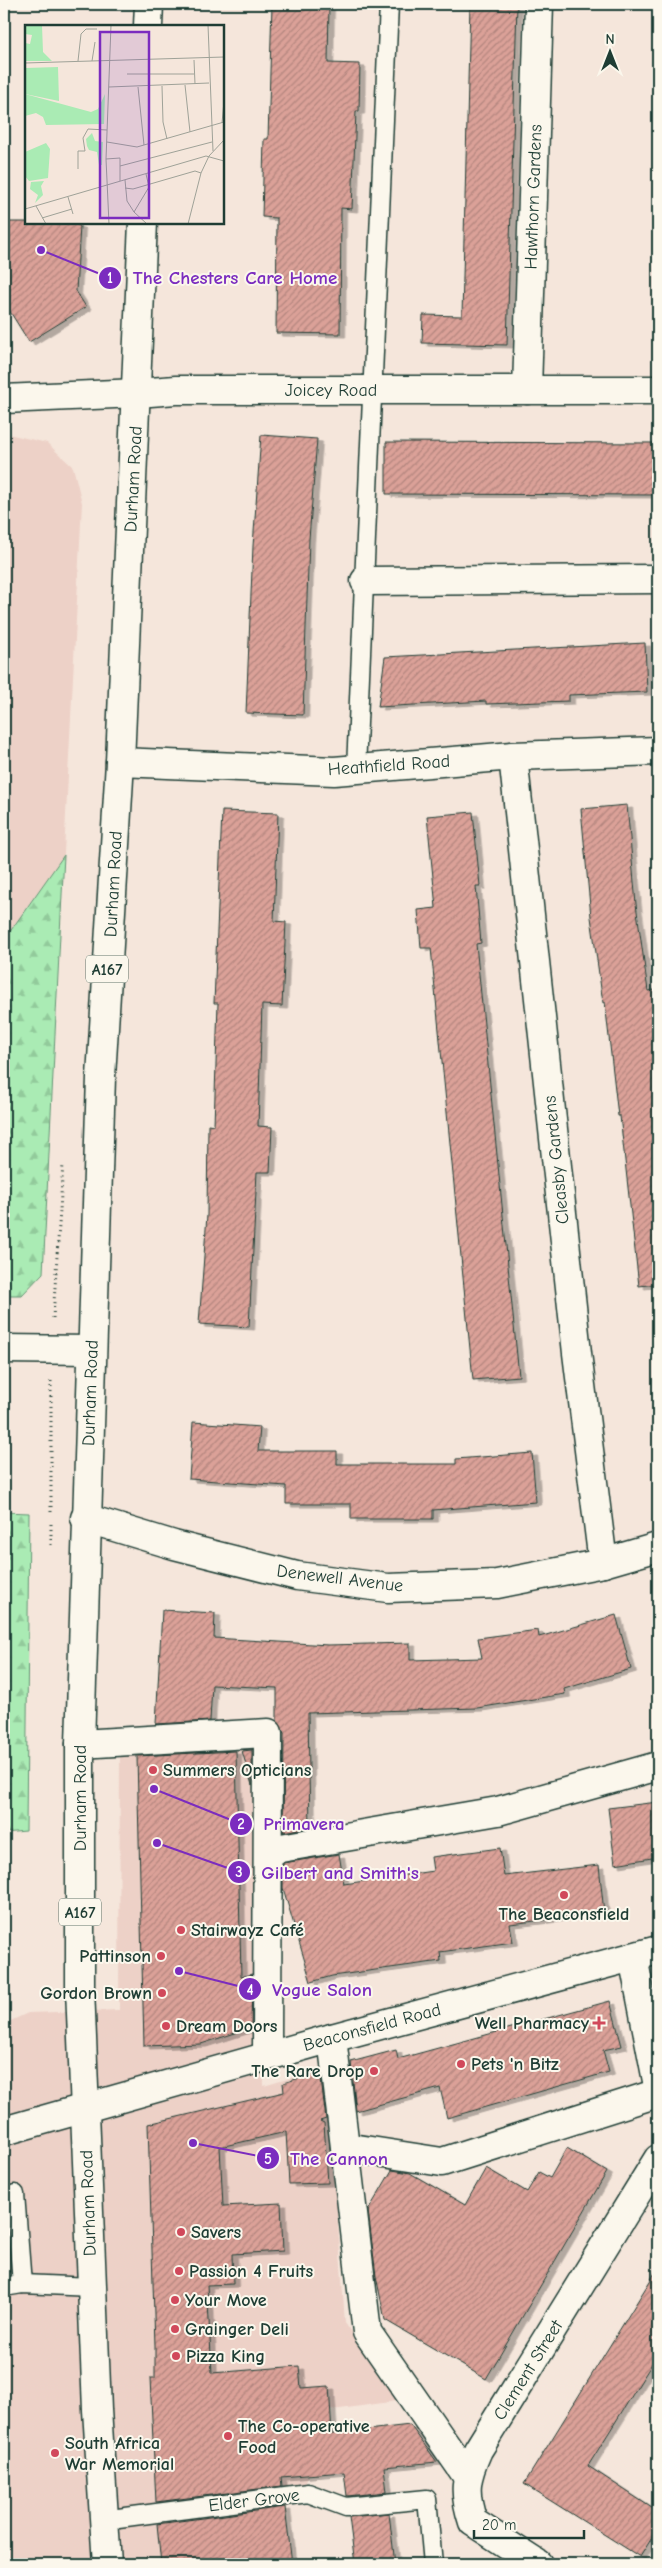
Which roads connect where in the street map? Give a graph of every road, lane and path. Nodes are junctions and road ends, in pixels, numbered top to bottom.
1 (148, 4) edge
2 (388, 4) edge
3 (539, 4) edge
4 (148, 25) edge
5 (143, 224) edge
6 (373, 390) junction
7 (527, 390) junction
8 (658, 390) edge
9 (137, 393) junction
10 (4, 399) edge
11 (658, 579) edge
12 (365, 581) junction
13 (658, 751) edge
14 (513, 756) junction
15 (120, 762) junction
16 (356, 769) junction
17 (4, 1348) edge
18 (91, 1350) junction
19 (85, 1518) junction
20 (658, 1547) edge
21 (603, 1563) junction
22 (80, 1744) junction
23 (658, 1766) edge
24 (269, 1850) junction
25 (646, 1954) edge
26 (332, 2038) junction
27 (267, 2056) junction
28 (658, 2086) edge
29 (658, 2093) edge
30 (85, 2106) junction
31 (4, 2131) edge
32 (345, 2147) junction
33 (658, 2159) edge
34 (14, 2194) dead end
35 (22, 2284) junction
36 (4, 2287) edge
37 (92, 2287) junction
38 (467, 2476) junction
39 (103, 2520) junction
40 (108, 2564) edge
41 (433, 2564) edge
42 (538, 2564) edge

1 - 4 street
2 - 6 lane
3 - 7 street, Hawthorn Gardens
5 - 9 street, Durham Road / A167
6 - 7 street, Joicey Road
6 - 9 street, Joicey Road
6 - 12 lane
7 - 8 street, Joicey Road
9 - 10 street, Joicey Road
9 - 15 street, Durham Road / A167
11 - 12 street
12 - 16 lane
13 - 14 street, Heathfield Road
14 - 16 street, Heathfield Road
14 - 21 street, Cleasby Gardens
15 - 16 street, Heathfield Road
15 - 18 street, Durham Road / A167
17 - 18 street
18 - 19 street, Durham Road / A167
19 - 21 street, Denewell Avenue
19 - 22 street, Durham Road / A167
20 - 21 street, Denewell Avenue
22 - 24 street
22 - 30 street, Durham Road / A167
23 - 24 street
24 - 27 street
25 - 26 street, Beaconsfield Road
25 - 28 street
26 - 27 street, Beaconsfield Road
26 - 32 street
27 - 30 street, Beaconsfield Road
29 - 32 street
30 - 31 street, Beaconsfield Road
30 - 37 street, Durham Road / A167
32 - 38 street
33 - 38 street, Clement Street
34 - 35 lane
35 - 36 lane
35 - 37 lane
37 - 39 street, Durham Road / A167
38 - 42 street, Clement Street
39 - 40 street, Durham Road / A167
39 - 41 lane, Elder Grove

